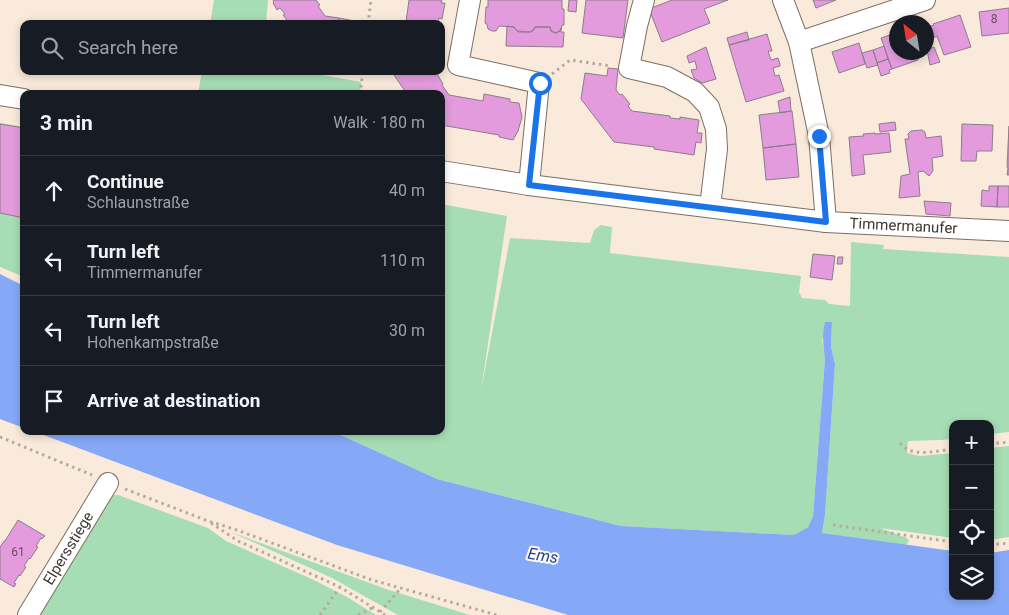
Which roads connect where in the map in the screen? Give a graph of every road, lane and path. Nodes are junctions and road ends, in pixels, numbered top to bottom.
1 (371, 0) edge
2 (470, 0) edge
3 (644, 0) edge
4 (783, 0) edge
5 (925, 0) edge
6 (368, 20) edge
7 (799, 42) junction
8 (629, 68) junction
9 (362, 75) edge
10 (540, 83) junction
11 (360, 90) edge
12 (0, 95) edge
13 (20, 98) edge
14 (445, 171) edge
15 (529, 185) junction
16 (710, 207) junction
17 (826, 222) junction
18 (1009, 231) edge
19 (0, 437) edge
20 (1009, 442) edge
21 (900, 443) dead end
22 (994, 444) edge
23 (949, 449) edge
24 (108, 482) junction
25 (208, 521) junction
26 (833, 525) dead end
27 (949, 541) edge
28 (1009, 543) edge
29 (994, 545) edge
30 (340, 587) junction
31 (401, 588) junction
32 (372, 607) junction
33 (380, 612) junction
34 (28, 615) edge
35 (320, 615) edge
36 (358, 615) edge
37 (385, 615) edge
38 (497, 615) edge

1 - 6 path
2 - 10 street
3 - 8 street
4 - 7 street
5 - 7 street
7 - 17 street
8 - 10 path
8 - 16 street
9 - 11 path
10 - 15 street
12 - 13 street
14 - 15 street, Timmermanufer
15 - 16 street, Timmermanufer
16 - 17 street, Timmermanufer
17 - 18 street, Timmermanufer
19 - 24 path
20 - 22 path
21 - 23 path
24 - 25 path
24 - 34 street, Elpersstiege
25 - 30 path
25 - 31 path
26 - 27 path
28 - 29 path
30 - 32 path
30 - 35 path
31 - 33 path
31 - 38 path
32 - 33 path
32 - 36 path
33 - 37 path

